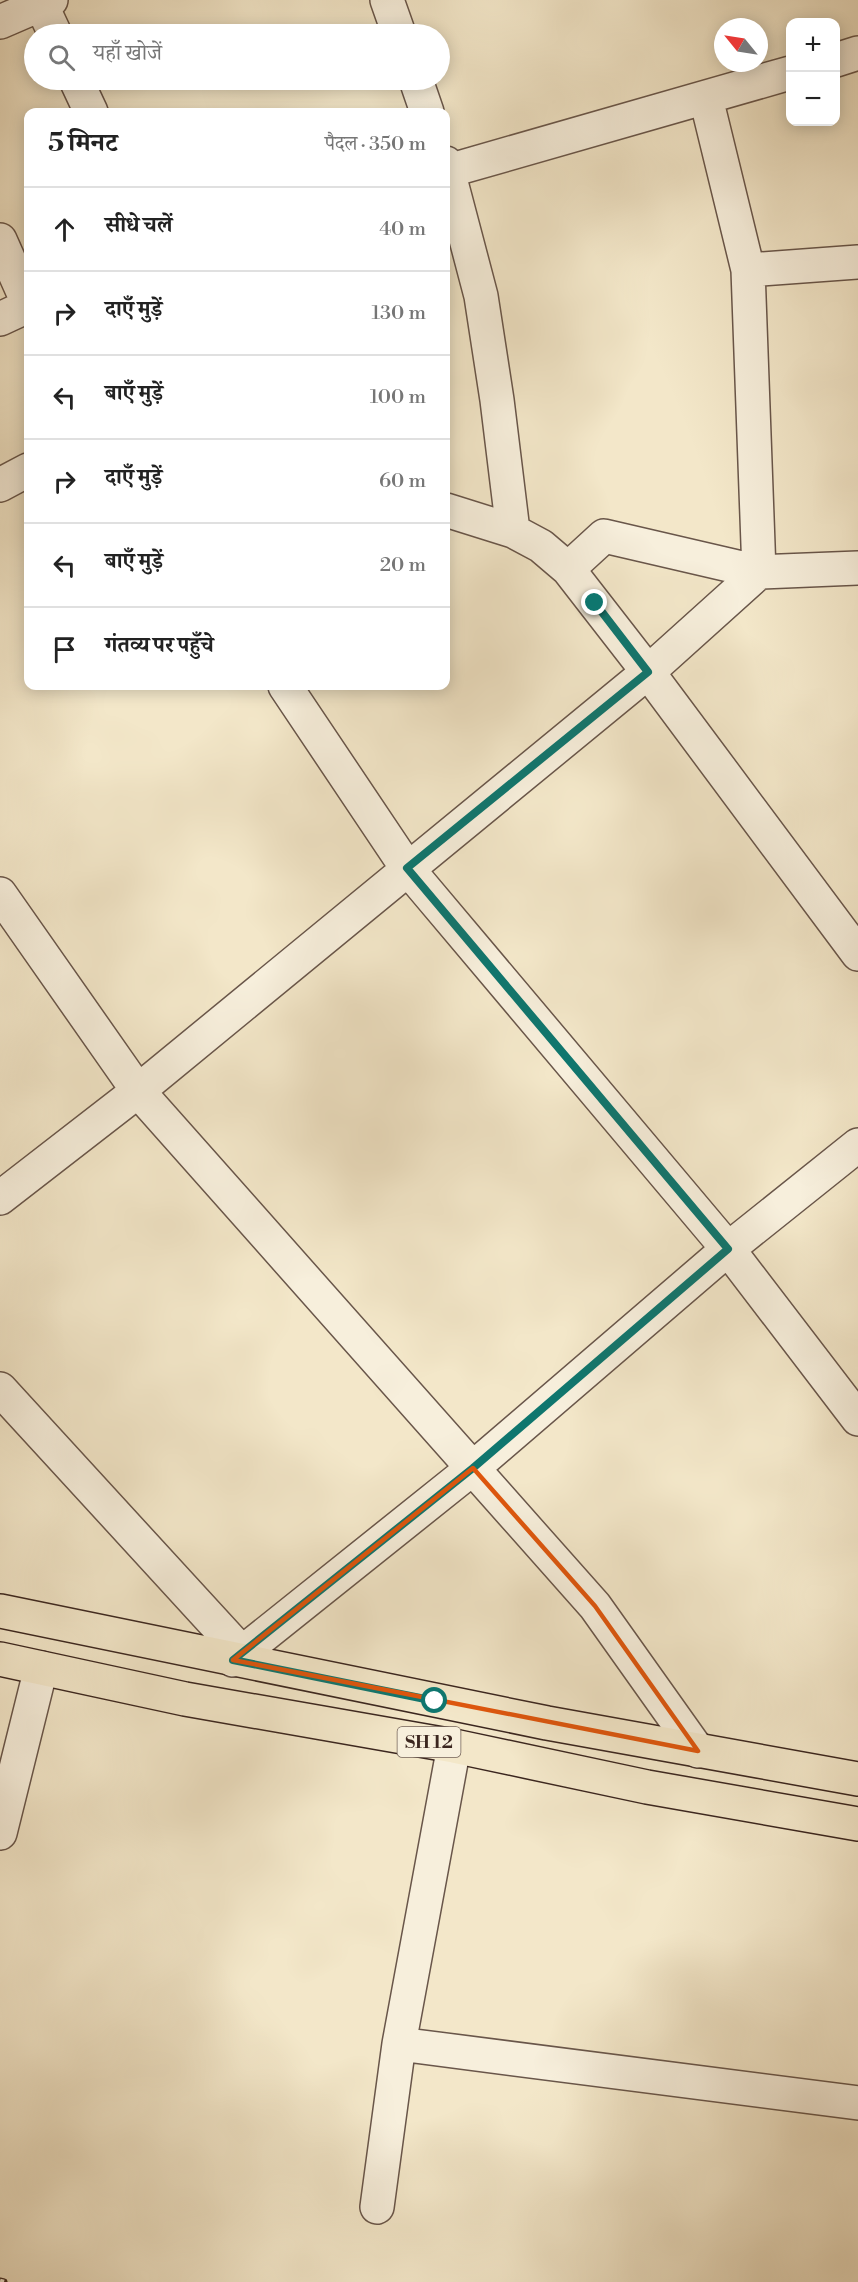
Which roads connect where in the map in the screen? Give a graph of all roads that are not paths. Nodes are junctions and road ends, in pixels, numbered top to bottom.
1 (387, 0) edge
2 (46, 2) edge
3 (0, 22) edge
4 (52, 24) edge
5 (395, 24) edge
6 (858, 53) edge
7 (840, 59) edge
8 (786, 74) edge
9 (81, 90) edge
10 (419, 90) edge
11 (706, 98) junction
12 (89, 108) edge
13 (426, 108) edge
14 (450, 166) edge
15 (450, 178) edge
16 (0, 240) edge
17 (858, 262) edge
18 (748, 270) junction
19 (24, 295) edge
20 (24, 306) edge
21 (0, 319) edge
22 (24, 472) edge
23 (0, 485) edge
24 (450, 511) edge
25 (513, 531) junction
26 (858, 568) edge
27 (568, 569) junction
28 (759, 572) junction
29 (648, 672) junction
30 (288, 690) edge
31 (407, 868) junction
32 (0, 894) edge
33 (858, 954) edge
34 (138, 1091) junction
35 (858, 1145) edge
36 (0, 1198) edge
37 (728, 1249) junction
38 (0, 1389) edge
39 (858, 1419) edge
40 (473, 1468) junction
41 (0, 1611) edge
42 (238, 1657) junction
43 (0, 1659) edge
44 (41, 1668) junction
45 (454, 1746) junction
46 (698, 1751) junction
47 (858, 1779) edge
48 (858, 1824) edge
49 (0, 1833) edge
50 (399, 2044) junction
51 (858, 2103) edge
52 (377, 2207) dead end

1 - 5 street
2 - 3 street
2 - 4 street
6 - 7 street
8 - 11 street
9 - 12 street
10 - 13 street
11 - 14 street
11 - 18 street
15 - 25 street
16 - 19 street
17 - 18 street
18 - 28 street
20 - 21 street
22 - 23 street
24 - 25 street
25 - 27 street
26 - 28 street
27 - 28 street
27 - 29 street
28 - 29 street
29 - 31 street
29 - 33 street
30 - 31 street
31 - 34 street
31 - 37 street
32 - 34 street
34 - 36 street
34 - 40 street
35 - 37 street
37 - 39 street
37 - 40 street
38 - 42 street
40 - 42 street
40 - 46 street
41 - 42 main road, SH 12
42 - 46 main road, SH 12
43 - 44 main road, SH 12
44 - 45 main road, SH 12
44 - 49 street
45 - 48 main road, SH 12
45 - 50 street
46 - 47 main road, SH 12
50 - 51 street
50 - 52 street

